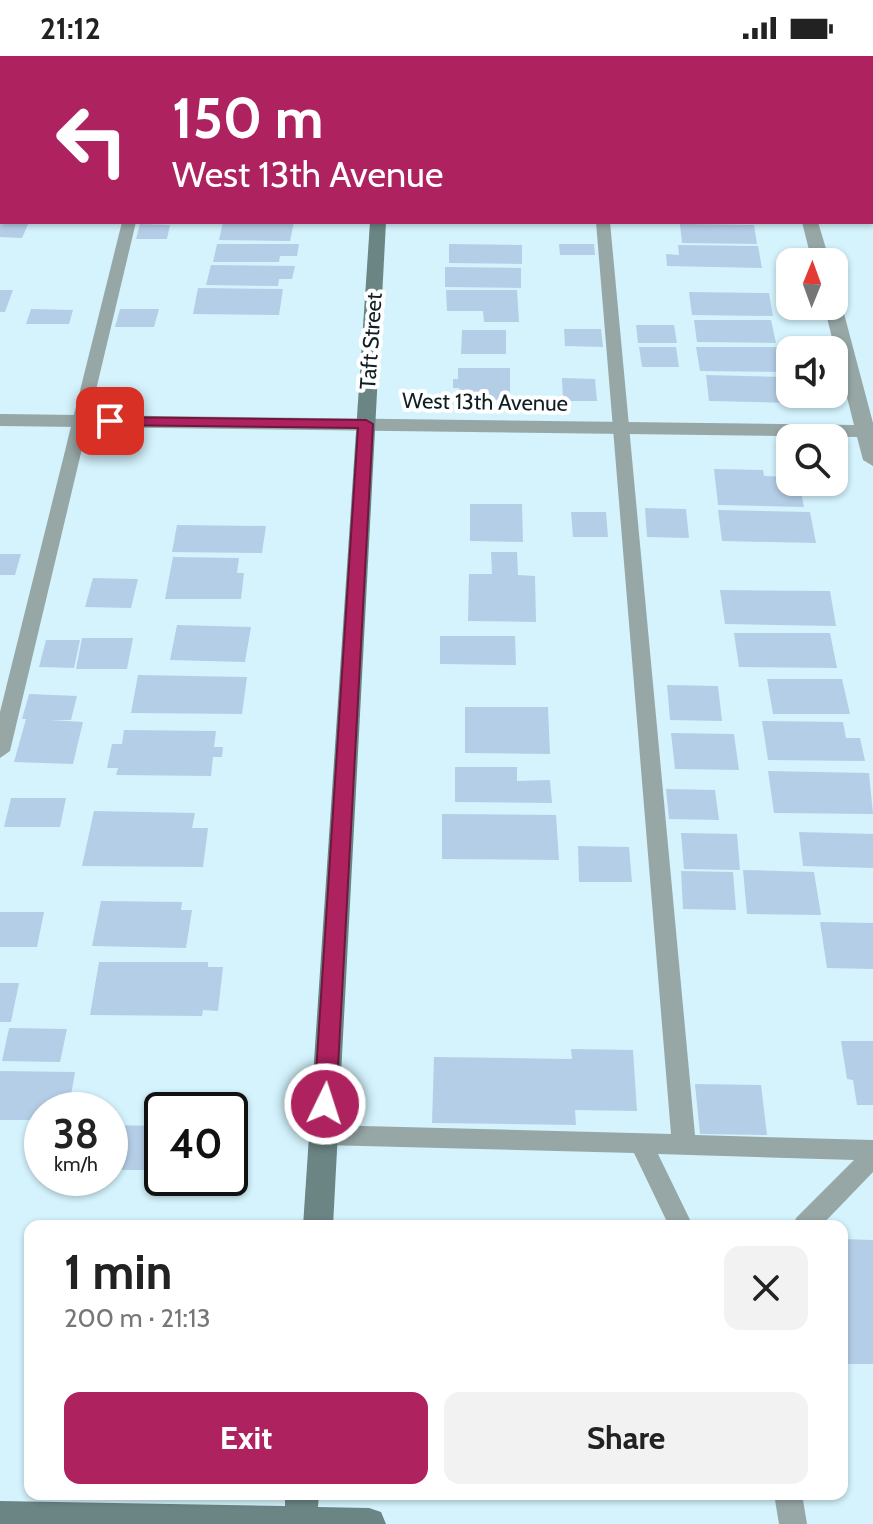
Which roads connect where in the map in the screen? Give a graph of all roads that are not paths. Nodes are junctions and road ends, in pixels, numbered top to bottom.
1 (129, 224) edge
2 (378, 224) edge
3 (603, 224) edge
4 (811, 224) edge
5 (817, 248) edge
6 (837, 320) edge
7 (0, 420) edge
8 (81, 421) junction
9 (366, 424) junction
10 (621, 428) junction
11 (869, 431) edge
12 (873, 460) edge
13 (0, 751) edge
14 (323, 1135) junction
15 (641, 1143) junction
16 (684, 1145) junction
17 (873, 1150) edge
18 (873, 1156) edge
19 (318, 1220) edge
20 (678, 1220) edge
21 (811, 1220) edge
22 (789, 1500) edge
23 (301, 1514) edge
24 (0, 1517) edge
25 (369, 1524) edge
26 (793, 1524) edge

1 - 8 lane
2 - 9 street, Taft Street
3 - 10 lane
4 - 5 street
6 - 11 street
7 - 8 street, West 13th Avenue
8 - 9 street, West 13th Avenue
8 - 13 lane
9 - 10 street, West 13th Avenue
9 - 14 street, Taft Street
10 - 11 street, West 13th Avenue
10 - 16 lane
11 - 12 street
14 - 15 lane
14 - 19 street, Taft Street
15 - 16 lane
15 - 20 lane
16 - 17 lane
18 - 21 lane
22 - 26 lane
23 - 24 street
23 - 25 street

